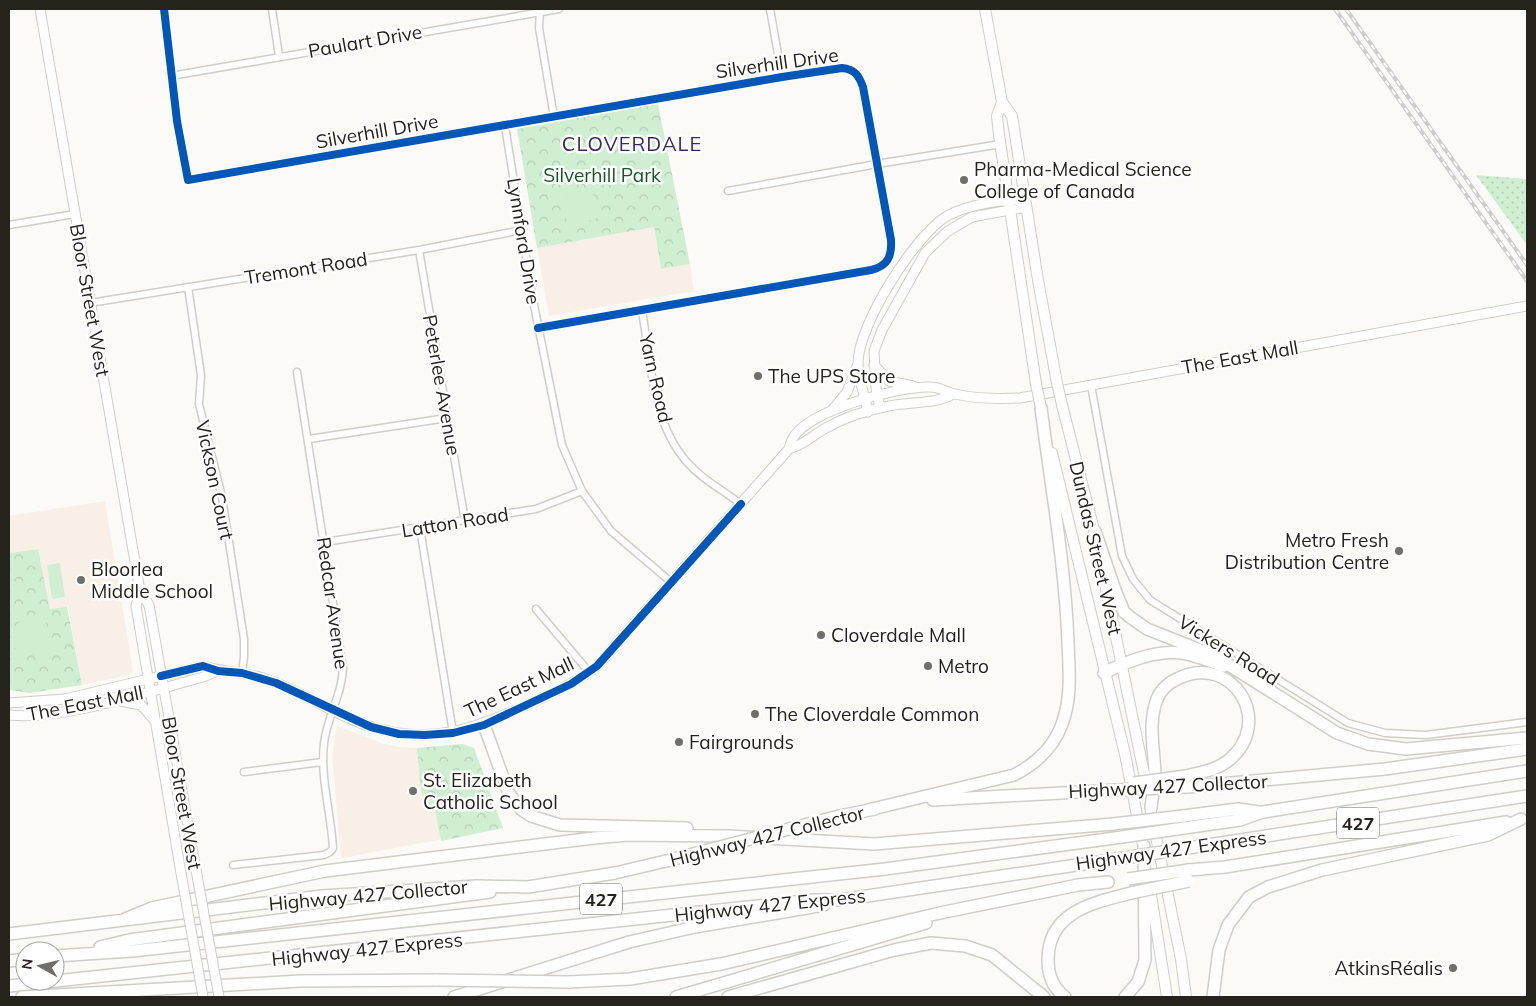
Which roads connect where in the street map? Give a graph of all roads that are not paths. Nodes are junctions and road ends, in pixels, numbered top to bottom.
1 (40, 9) edge
2 (164, 9) edge
3 (272, 9) edge
4 (559, 9) edge
5 (770, 9) edge
6 (985, 9) edge
7 (540, 10) edge
8 (278, 56) junction
9 (171, 76) junction
10 (782, 77) junction
11 (1002, 102) junction
12 (554, 117) junction
13 (505, 126) junction
14 (1001, 144) junction
15 (877, 164) junction
16 (728, 192) dead end
17 (1026, 203) junction
18 (1010, 205) junction
19 (76, 214) junction
20 (9, 225) edge
21 (522, 230) junction
22 (418, 250) junction
23 (188, 287) junction
24 (90, 303) junction
25 (1527, 306) edge
26 (642, 311) junction
27 (538, 328) junction
28 (873, 362) junction
29 (858, 364) junction
30 (298, 372) dead end
31 (1091, 385) junction
32 (914, 386) junction
33 (953, 394) junction
34 (877, 395) junction
35 (865, 398) junction
36 (880, 408) junction
37 (1041, 408) junction
38 (830, 411) junction
39 (868, 412) junction
40 (447, 418) junction
41 (309, 439) junction
42 (789, 449) junction
43 (582, 490) junction
44 (741, 504) junction
45 (465, 521) junction
46 (420, 528) junction
47 (1095, 531) junction
48 (325, 542) junction
49 (671, 582) junction
50 (140, 592) junction
51 (536, 609) dead end
52 (1122, 664) junction
53 (218, 671) junction
54 (589, 672) junction
55 (1239, 672) junction
56 (242, 673) junction
57 (1104, 673) junction
58 (162, 676) junction
59 (149, 679) junction
60 (163, 687) junction
61 (152, 691) junction
62 (96, 693) junction
63 (114, 700) junction
64 (9, 702) edge
65 (97, 704) junction
66 (334, 711) junction
67 (9, 715) edge
68 (1527, 722) edge
69 (157, 724) junction
70 (484, 725) junction
71 (453, 733) junction
72 (1527, 738) edge
73 (1527, 749) edge
74 (322, 762) junction
75 (1527, 771) edge
76 (244, 772) dead end
77 (1187, 781) junction
78 (1527, 796) edge
79 (1151, 808) junction
80 (868, 810) junction
81 (1524, 819) edge
82 (1184, 822) junction
83 (728, 836) junction
84 (1144, 846) junction
85 (233, 865) dead end
86 (1189, 876) junction
87 (1108, 882) junction
88 (528, 887) junction
89 (840, 900) junction
90 (125, 919) junction
91 (9, 934) edge
92 (78, 953) junction
93 (65, 955) edge
94 (9, 986) edge
95 (22, 997) edge
96 (203, 997) edge
97 (219, 997) edge
98 (454, 997) edge
99 (676, 997) edge
100 (728, 997) edge
101 (1044, 997) edge
102 (1066, 997) edge
103 (1124, 997) edge
104 (1167, 997) edge
105 (1186, 997) edge
106 (1213, 997) edge

1 - 19 main road, Bloor Street West
2 - 9 street
3 - 8 street
4 - 7 street, Paulart Drive
5 - 10 street
6 - 11 main road, Dundas Street West
7 - 8 street, Paulart Drive
7 - 12 street
8 - 9 street, Paulart Drive
9 - 13 street, Silverhill Drive
10 - 12 street, Silverhill Drive
10 - 15 street, Silverhill Drive
11 - 14 main road, Dundas Street West
11 - 17 main road, Dundas Street West
12 - 13 street, Silverhill Drive
13 - 21 street, Lynnford Drive
14 - 15 street
14 - 18 main road, Dundas Street West
15 - 16 street
15 - 26 street, Silverhill Drive
17 - 18 main road
17 - 47 main road, Dundas Street West, bridge
18 - 28 main road
18 - 29 main road
18 - 37 main road, Dundas Street West, bridge
19 - 20 street
19 - 24 main road, Bloor Street West
21 - 22 street, Tremont Road
21 - 27 street, Lynnford Drive
22 - 23 street, Tremont Road
22 - 40 street, Peterlee Avenue
23 - 24 street, Tremont Road
23 - 56 street, Vickson Court
24 - 50 main road, Bloor Street West
25 - 31 main road, The East Mall
26 - 27 street, Silverhill Drive
26 - 44 street, Yarn Road
27 - 43 street, Lynnford Drive
28 - 32 main road
28 - 34 main road
29 - 35 main road
29 - 38 main road
30 - 41 street, Redcar Avenue
31 - 33 main road, The East Mall
31 - 68 street, Vickers Road
32 - 33 main road, The East Mall
32 - 34 main road, The East Mall
33 - 36 main road, The East Mall
34 - 35 main road, The East Mall
34 - 36 main road
35 - 38 main road, The East Mall
35 - 39 main road
36 - 39 main road, The East Mall
37 - 57 main road, Dundas Street West
37 - 80 highway
38 - 42 main road, The East Mall
39 - 42 main road, The East Mall
40 - 41 street
40 - 45 street, Peterlee Avenue
41 - 48 street, Redcar Avenue
42 - 44 main road, The East Mall
43 - 45 street, Latton Road
43 - 49 street, Lynnford Drive
44 - 49 main road, The East Mall
45 - 46 street, Latton Road
46 - 48 street, Latton Road
46 - 71 street
47 - 52 main road, Dundas Street West
47 - 55 highway
48 - 66 street, Redcar Avenue
49 - 54 main road, The East Mall
50 - 58 main road, Bloor Street West
50 - 59 main road, Bloor Street West
51 - 54 street
52 - 55 highway
52 - 57 highway
52 - 79 main road, Dundas Street West
53 - 56 main road, The East Mall
53 - 58 main road, The East Mall
53 - 60 main road, The East Mall
54 - 70 main road, The East Mall
55 - 72 highway
56 - 66 main road, The East Mall
57 - 84 main road, Dundas Street West
58 - 59 main road, The East Mall
58 - 60 main road, Bloor Street West
59 - 61 main road, Bloor Street West
59 - 62 main road, The East Mall
60 - 61 main road, The East Mall
60 - 97 main road, Bloor Street West, bridge
61 - 63 main road, The East Mall
61 - 69 main road, Bloor Street West
62 - 64 main road, The East Mall
62 - 65 main road
63 - 65 main road, The East Mall
63 - 69 main road
65 - 67 main road, The East Mall
66 - 71 main road, The East Mall
66 - 74 street, Redcar Avenue
69 - 96 main road, Bloor Street West, bridge
70 - 71 main road, The East Mall
70 - 83 highway
73 - 77 highway, Highway 427 Collector / 427
74 - 76 street
74 - 85 street, Redcar Avenue
75 - 82 highway, Highway 427 Express / 427
77 - 79 highway
77 - 80 highway, Highway 427 Collector / 427, bridge
78 - 89 highway, Highway 427 Express / 427, bridge
79 - 105 main road, Dundas Street West
80 - 88 highway, Highway 427 Collector / 427, bridge
81 - 86 highway, 427
81 - 106 highway
82 - 83 highway, bridge
82 - 92 highway, Highway 427 Express / 427, bridge
83 - 90 highway
84 - 103 highway
84 - 104 main road, Dundas Street West
86 - 87 highway, 427, bridge
86 - 102 highway, bridge
87 - 95 highway, bridge
87 - 99 highway, 427
88 - 90 highway, Highway 427 Collector / 427
88 - 92 highway
89 - 94 highway, Highway 427 Express / 427
89 - 98 highway
90 - 91 highway, Highway 427 Collector / 427
92 - 93 highway, Highway 427 Express / 427
100 - 101 highway

